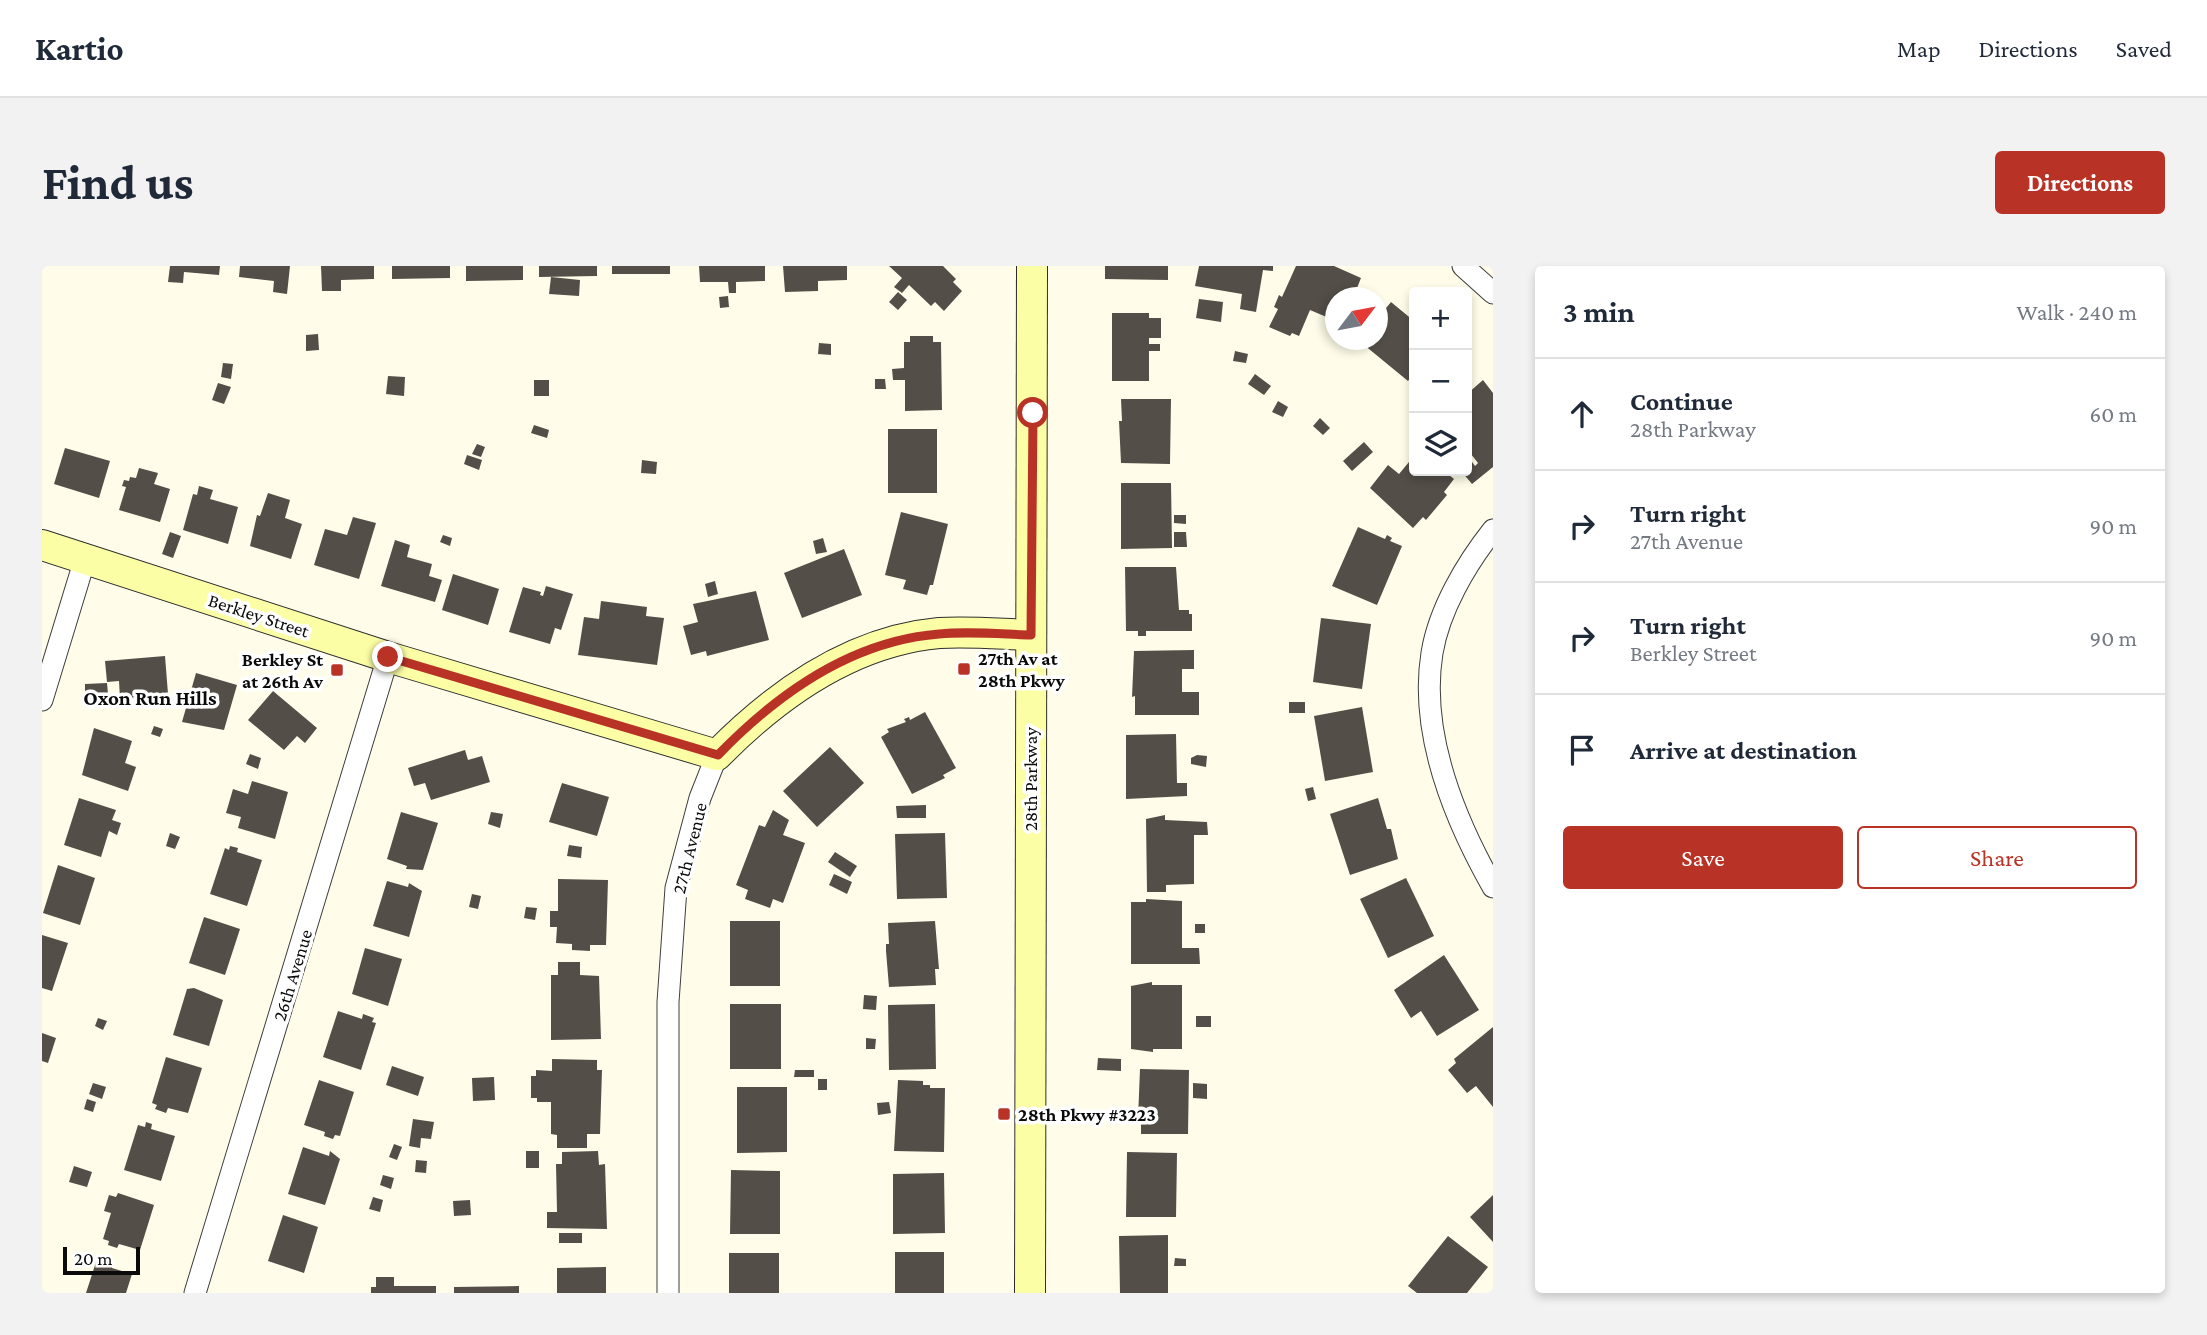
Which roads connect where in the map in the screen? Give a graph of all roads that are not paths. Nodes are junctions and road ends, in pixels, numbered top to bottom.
1 (1032, 266) edge
2 (1463, 266) edge
3 (1493, 293) edge
4 (1493, 530) edge
5 (42, 545) edge
6 (85, 559) junction
7 (1031, 635) junction
8 (388, 657) junction
9 (42, 700) edge
10 (718, 755) junction
11 (1493, 887) edge
12 (195, 1293) edge
13 (668, 1293) edge
14 (1030, 1293) edge

1 - 7 street, 28th Parkway
2 - 3 street
4 - 11 street
5 - 6 street, Berkley Street
6 - 8 street, Berkley Street
6 - 9 street
7 - 10 street, 27th Avenue
7 - 14 street, 28th Parkway
8 - 10 street, Berkley Street
8 - 12 street, 26th Avenue
10 - 13 street, 27th Avenue

